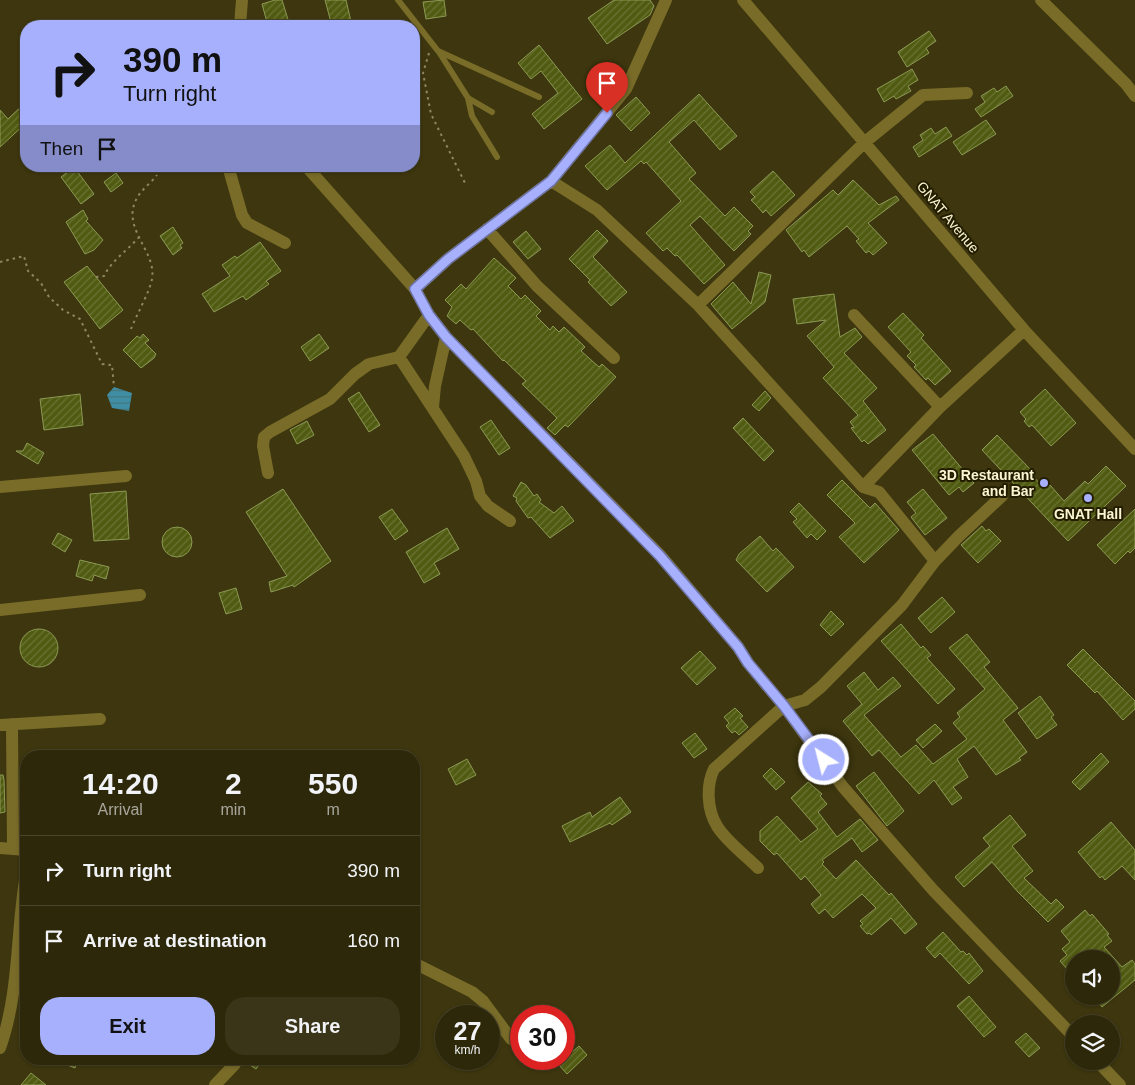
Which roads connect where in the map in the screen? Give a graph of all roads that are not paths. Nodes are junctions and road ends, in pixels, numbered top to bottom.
1 (242, 0) edge
2 (398, 0) edge
3 (666, 0) edge
4 (743, 0) edge
5 (1042, 0) edge
6 (240, 20) edge
7 (413, 20) edge
8 (420, 28) edge
9 (438, 51) junction
10 (1130, 81) edge
11 (967, 93) dead end
12 (1135, 96) edge
13 (539, 97) dead end
14 (468, 98) junction
15 (492, 112) dead end
16 (865, 142) junction
17 (497, 157) dead end
18 (230, 172) edge
19 (311, 172) edge
20 (551, 181) junction
21 (487, 229) junction
22 (285, 243) dead end
23 (415, 289) junction
24 (698, 305) junction
25 (429, 315) junction
26 (854, 315) dead end
27 (1024, 330) junction
28 (446, 337) junction
29 (399, 357) junction
30 (614, 358) dead end
31 (940, 406) junction
32 (434, 407) junction
33 (1135, 449) edge
34 (268, 473) dead end
35 (126, 476) dead end
36 (0, 487) edge
37 (863, 487) junction
38 (1002, 496) dead end
39 (510, 521) dead end
40 (935, 562) junction
41 (140, 595) dead end
42 (0, 610) edge
43 (784, 706) junction
44 (100, 719) dead end
45 (6, 725) edge
46 (6, 847) edge
47 (20, 849) edge
48 (758, 868) dead end
49 (20, 913) edge
50 (420, 966) edge
51 (1065, 1028) edge
52 (510, 1038) edge
53 (0, 1048) edge
54 (234, 1065) edge
55 (1106, 1070) edge
56 (214, 1085) edge
57 (1120, 1085) edge

1 - 6 street
2 - 7 lane
3 - 20 street
4 - 16 street, GNAT Avenue
5 - 10 street
8 - 9 lane
9 - 13 lane
9 - 14 lane
10 - 12 street
11 - 16 street
14 - 15 lane
14 - 17 lane
16 - 24 street
16 - 27 street, GNAT Avenue
18 - 22 street
19 - 23 street
20 - 21 street
20 - 24 street
21 - 23 street
21 - 30 street
23 - 25 street
24 - 37 street
25 - 28 street
25 - 29 street
26 - 31 street
27 - 31 street
27 - 33 street, GNAT Avenue
28 - 32 street
28 - 43 street
29 - 32 street
29 - 34 street
31 - 37 street
32 - 39 street
35 - 36 street
37 - 40 street
38 - 40 street
40 - 43 street
41 - 42 street
43 - 48 street
43 - 51 street
44 - 45 street
45 - 46 street
46 - 47 street
49 - 53 street
50 - 52 street
54 - 56 street
55 - 57 street

